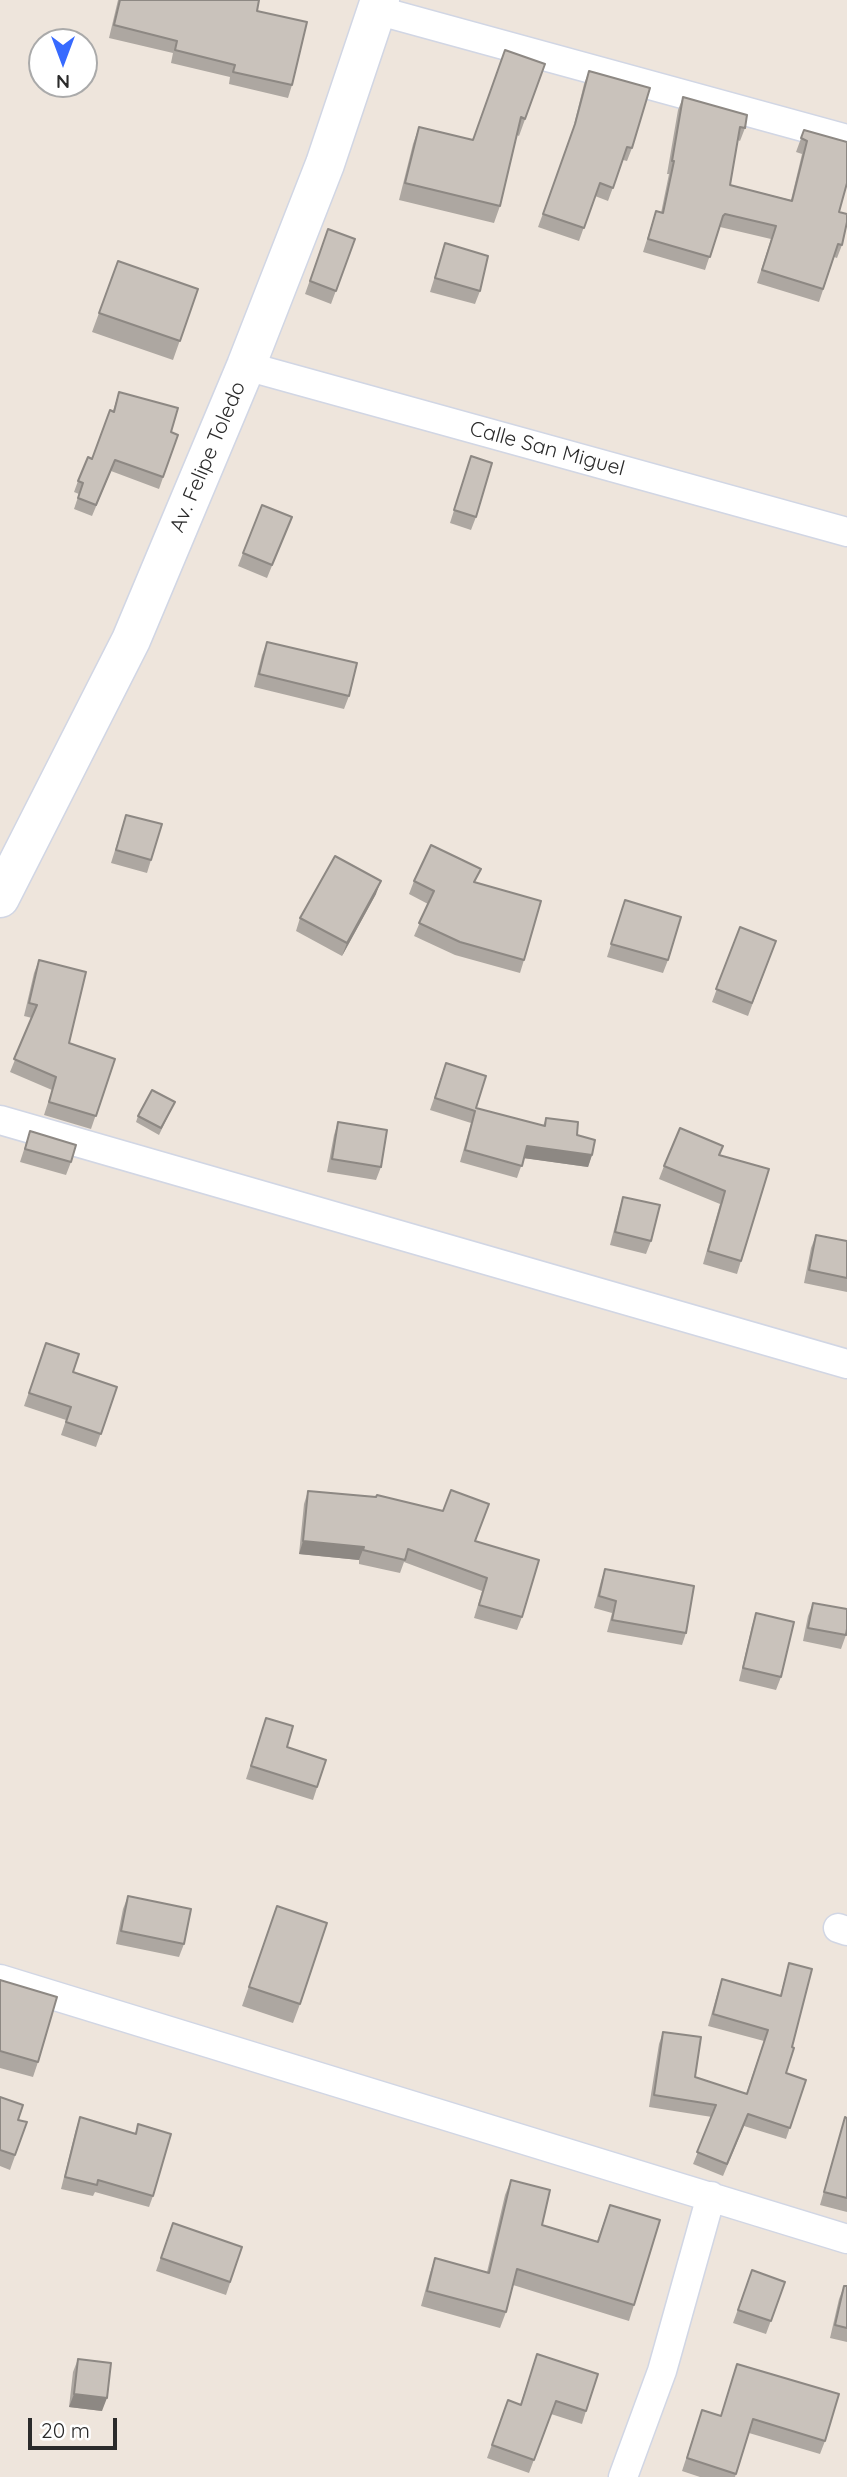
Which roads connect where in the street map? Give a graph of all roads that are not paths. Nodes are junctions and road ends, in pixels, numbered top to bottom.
1 (378, 5) edge
2 (847, 139) edge
3 (246, 366) junction
4 (847, 532) edge
5 (0, 898) edge
6 (0, 1120) edge
7 (847, 1364) edge
8 (0, 1979) edge
9 (711, 2196) junction
10 (847, 2239) edge
11 (623, 2477) edge

1 - 2 street
1 - 3 main road, Av. Felipe Toledo
3 - 4 street, Calle San Miguel
3 - 5 main road, Av. Felipe Toledo
6 - 7 street
8 - 9 street
9 - 10 street
9 - 11 street

